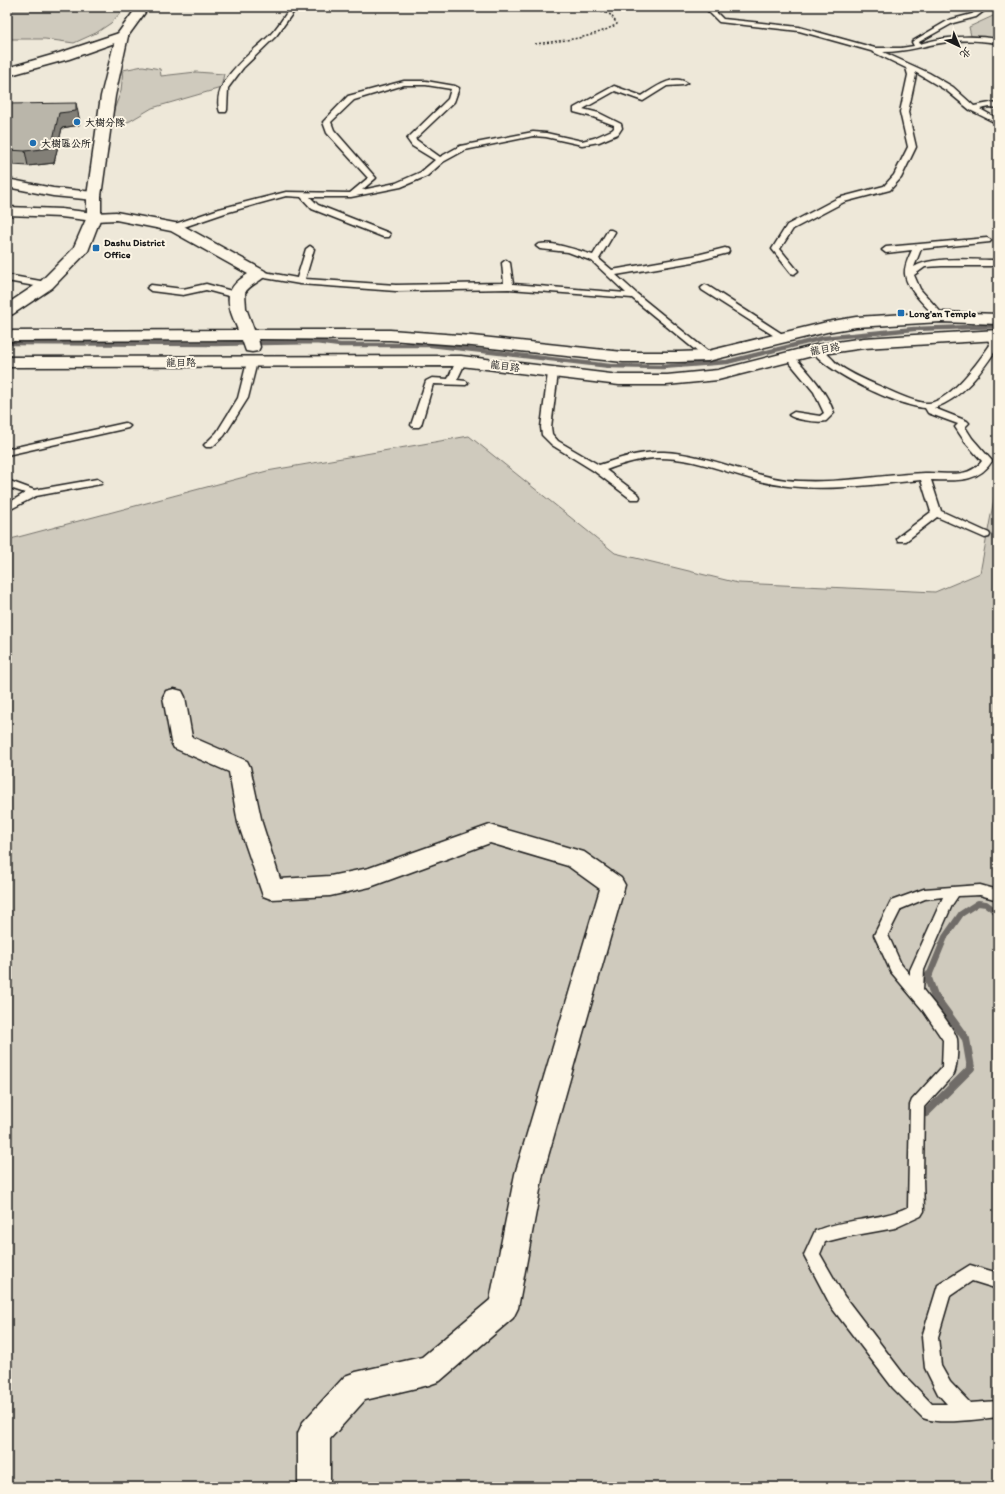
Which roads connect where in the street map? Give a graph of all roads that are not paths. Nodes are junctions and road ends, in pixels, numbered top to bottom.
1 (143, 7) edge
2 (294, 7) edge
3 (707, 7) edge
4 (986, 7) edge
5 (122, 36) junction
6 (998, 41) edge
7 (918, 47) junction
8 (873, 50) junction
9 (908, 67) junction
10 (7, 72) edge
11 (683, 83) dead end
12 (998, 106) edge
13 (974, 108) junction
14 (222, 110) dead end
15 (998, 122) edge
16 (440, 160) junction
17 (7, 183) edge
18 (304, 195) junction
19 (351, 195) junction
20 (94, 196) junction
21 (7, 211) edge
22 (94, 217) junction
23 (175, 227) junction
24 (611, 232) dead end
25 (386, 235) dead end
26 (987, 240) dead end
27 (540, 246) dead end
28 (918, 247) junction
29 (310, 249) dead end
30 (886, 250) dead end
31 (724, 251) dead end
32 (595, 259) junction
33 (992, 262) dead end
34 (506, 263) dead end
35 (794, 271) dead end
36 (610, 273) junction
37 (259, 274) junction
38 (909, 274) junction
39 (7, 278) edge
40 (300, 281) junction
41 (46, 285) junction
42 (509, 286) junction
43 (151, 288) dead end
44 (705, 288) dead end
45 (236, 295) junction
46 (634, 296) junction
47 (7, 311) edge
48 (941, 317) junction
49 (998, 319) edge
50 (909, 328) junction
51 (995, 335) edge
52 (7, 336) edge
53 (801, 346) junction
54 (251, 348) junction
55 (467, 350) junction
56 (790, 357) junction
57 (7, 362) edge
58 (713, 365) junction
59 (554, 373) junction
60 (452, 381) junction
61 (463, 383) dead end
62 (929, 406) junction
63 (794, 415) dead end
64 (125, 426) dead end
65 (416, 426) dead end
66 (209, 445) dead end
67 (7, 452) edge
68 (598, 469) junction
69 (925, 476) junction
70 (98, 482) dead end
71 (7, 483) edge
72 (33, 493) junction
73 (635, 497) dead end
74 (7, 508) edge
75 (936, 513) junction
76 (985, 535) dead end
77 (902, 539) dead end
78 (174, 697) dead end
79 (954, 891) junction
80 (998, 895) edge
81 (916, 992) junction
82 (998, 1281) edge
83 (998, 1409) edge
84 (967, 1412) junction
85 (314, 1487) edge

1 - 5 street
2 - 14 lane
3 - 8 lane
4 - 7 lane
5 - 10 street
5 - 20 street
6 - 7 lane
7 - 8 lane
8 - 9 lane
9 - 13 lane
9 - 35 lane
11 - 16 lane
12 - 13 lane
13 - 15 lane
16 - 19 lane
16 - 19 lane
17 - 20 street
18 - 19 lane
18 - 23 lane
18 - 25 lane
20 - 22 street
21 - 22 street
22 - 23 street
22 - 41 street
23 - 37 street
24 - 32 lane
26 - 28 lane
27 - 32 lane
28 - 30 lane
28 - 38 lane
29 - 40 lane
31 - 36 lane
32 - 36 lane
33 - 38 lane
34 - 42 lane
36 - 46 lane
37 - 40 lane
37 - 45 street
38 - 48 lane
39 - 41 lane
40 - 42 lane
41 - 47 street
42 - 46 lane
43 - 45 lane
44 - 53 lane
45 - 54 street
46 - 58 lane
48 - 49 street, 龍目路
48 - 50 street, 龍目路
50 - 51 street, 龍目路
50 - 53 street, 龍目路
50 - 53 street, 龍目路
51 - 62 lane
52 - 54 street, 龍目路
53 - 56 street, 龍目路
53 - 58 street, 龍目路
53 - 62 lane
54 - 55 street, 龍目路
54 - 55 street, 龍目路
54 - 57 street, 龍目路
54 - 66 lane
55 - 58 street, 龍目路
55 - 59 street, 龍目路
55 - 60 lane
56 - 58 street, 龍目路
56 - 63 lane
58 - 59 street, 龍目路
59 - 68 lane
60 - 61 lane
60 - 65 lane
62 - 69 lane
64 - 67 lane
68 - 69 lane
68 - 73 lane
69 - 75 lane
70 - 72 lane
71 - 72 lane
72 - 74 lane
75 - 76 lane
75 - 77 lane
78 - 85 street
79 - 80 lane
79 - 81 lane
79 - 81 lane
81 - 84 lane
82 - 84 lane
83 - 84 lane

